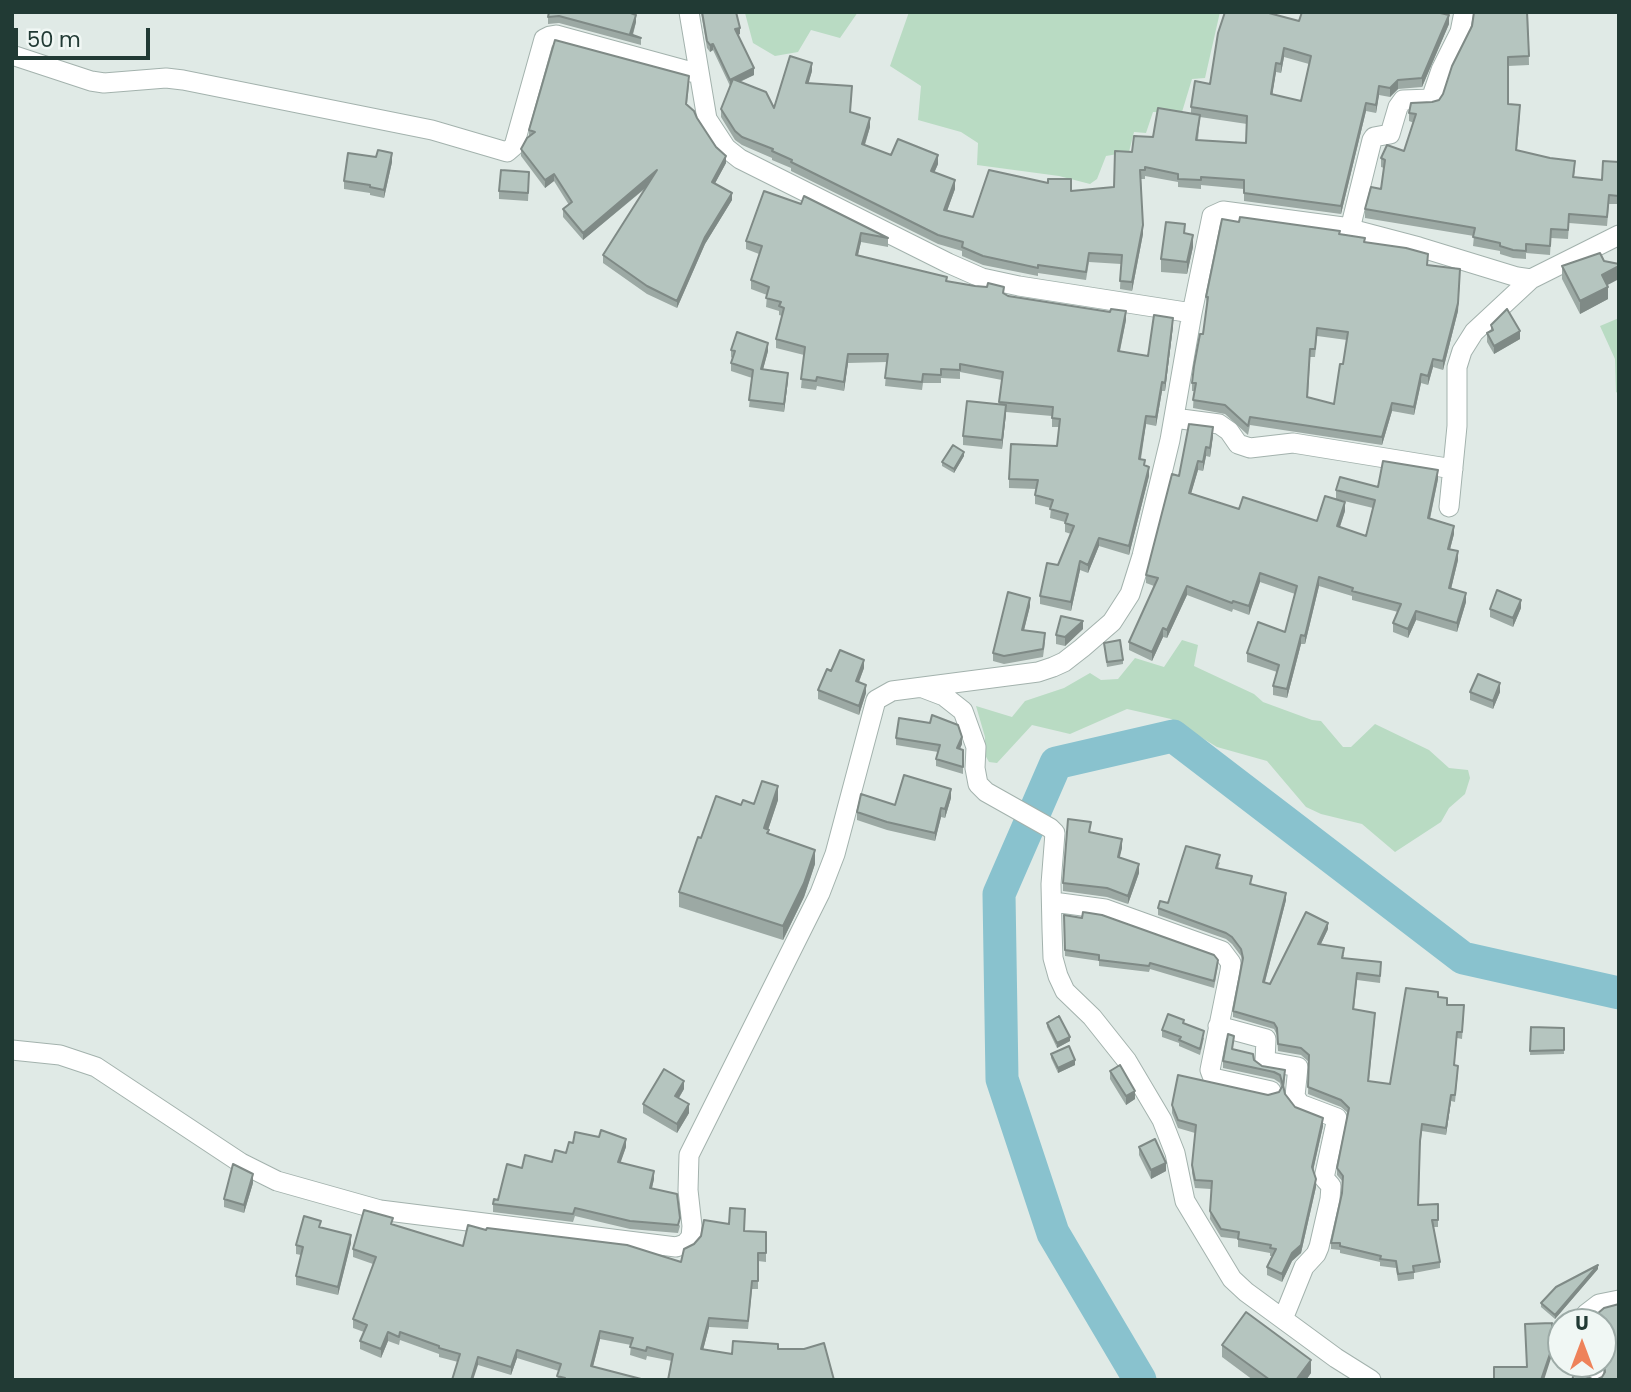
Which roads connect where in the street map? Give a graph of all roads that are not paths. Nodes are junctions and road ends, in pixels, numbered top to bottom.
1 (689, 12) edge
2 (1464, 12) edge
3 (12, 55) edge
4 (699, 74) junction
5 (1350, 229) junction
6 (1619, 236) edge
7 (1531, 279) junction
8 (1192, 313) junction
9 (1174, 418) junction
10 (1453, 469) junction
11 (1449, 506) dead end
12 (922, 687) junction
13 (1053, 902) junction
14 (1218, 1026) junction
15 (12, 1050) edge
16 (1271, 1091) edge
17 (1619, 1300) edge
18 (1594, 1308) edge
19 (1283, 1319) junction
20 (1371, 1380) edge

1 - 4 street
2 - 5 street
3 - 4 street
4 - 8 street
5 - 7 street
5 - 8 street
6 - 7 street
7 - 10 street
8 - 9 street
9 - 10 street
9 - 12 street
10 - 11 street
12 - 13 street
12 - 15 street
13 - 14 street
13 - 19 street
14 - 16 street
14 - 19 street
17 - 18 street
19 - 20 street

